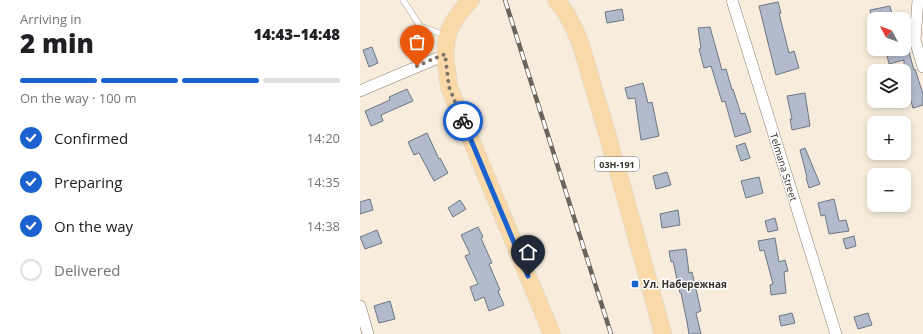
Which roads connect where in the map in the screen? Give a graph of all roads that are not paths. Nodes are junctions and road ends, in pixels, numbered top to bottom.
1 (403, 0) edge
2 (472, 0) edge
3 (556, 0) edge
4 (732, 0) edge
5 (918, 0) edge
6 (447, 36) junction
7 (445, 54) junction
8 (923, 67) edge
9 (360, 90) edge
10 (360, 306) edge
11 (368, 334) edge
12 (552, 334) edge
13 (663, 334) edge
14 (836, 334) edge

1 - 6 lane
2 - 6 main road
3 - 13 main road, 03Н-191
4 - 14 street, Telmana Street
5 - 8 street
6 - 7 main road
7 - 9 street
7 - 12 main road
10 - 11 street

